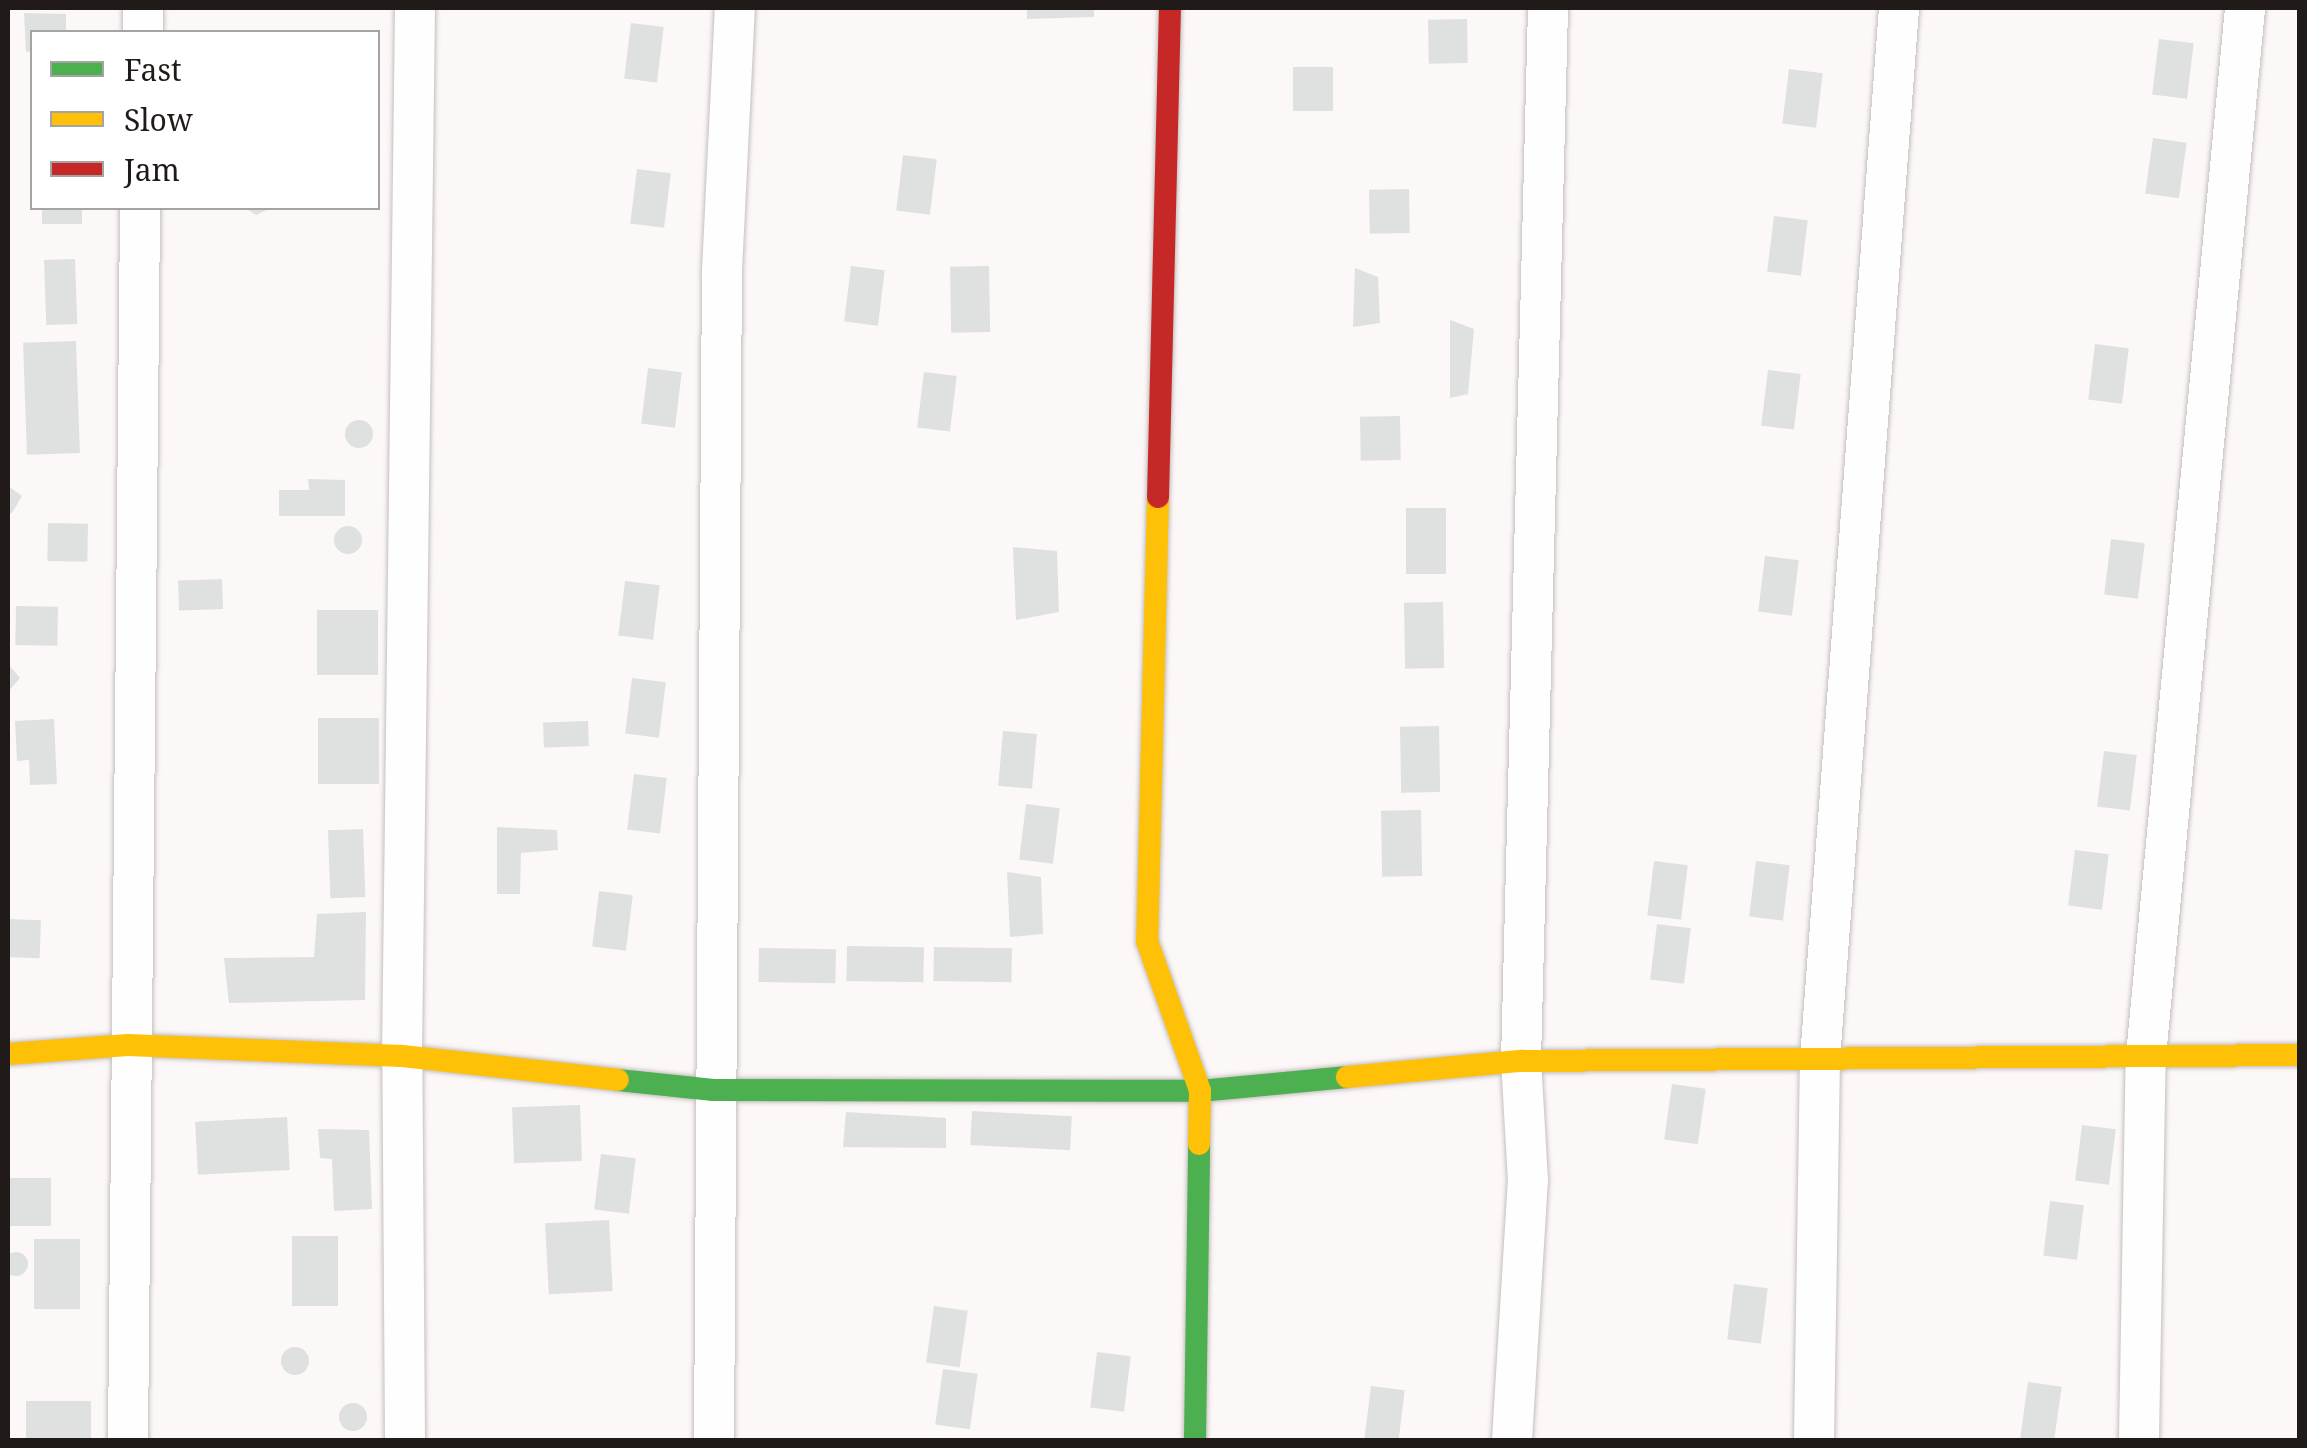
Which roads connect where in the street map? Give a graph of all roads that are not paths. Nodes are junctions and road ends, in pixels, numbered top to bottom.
1 (415, 8) edge
2 (735, 8) edge
3 (1170, 8) edge
4 (1548, 8) edge
5 (1899, 8) edge
6 (2244, 8) edge
7 (140, 210) edge
8 (128, 1046) junction
9 (8, 1054) edge
10 (2300, 1055) edge
11 (402, 1056) junction
12 (2146, 1056) junction
13 (1820, 1059) junction
14 (1520, 1061) junction
15 (713, 1090) junction
16 (1200, 1090) junction
17 (128, 1440) edge
18 (405, 1440) edge
19 (714, 1440) edge
20 (1196, 1440) edge
21 (1512, 1440) edge
22 (1814, 1440) edge
23 (2139, 1440) edge

1 - 11 street
2 - 15 street
3 - 16 street
4 - 14 street
5 - 13 street
6 - 12 street
7 - 8 street
8 - 9 street
8 - 11 street
8 - 17 street
10 - 12 street
11 - 15 street
11 - 18 street
12 - 13 street
12 - 23 street
13 - 14 street
13 - 22 street
14 - 16 street
14 - 21 street
15 - 16 street
15 - 19 street
16 - 20 street

